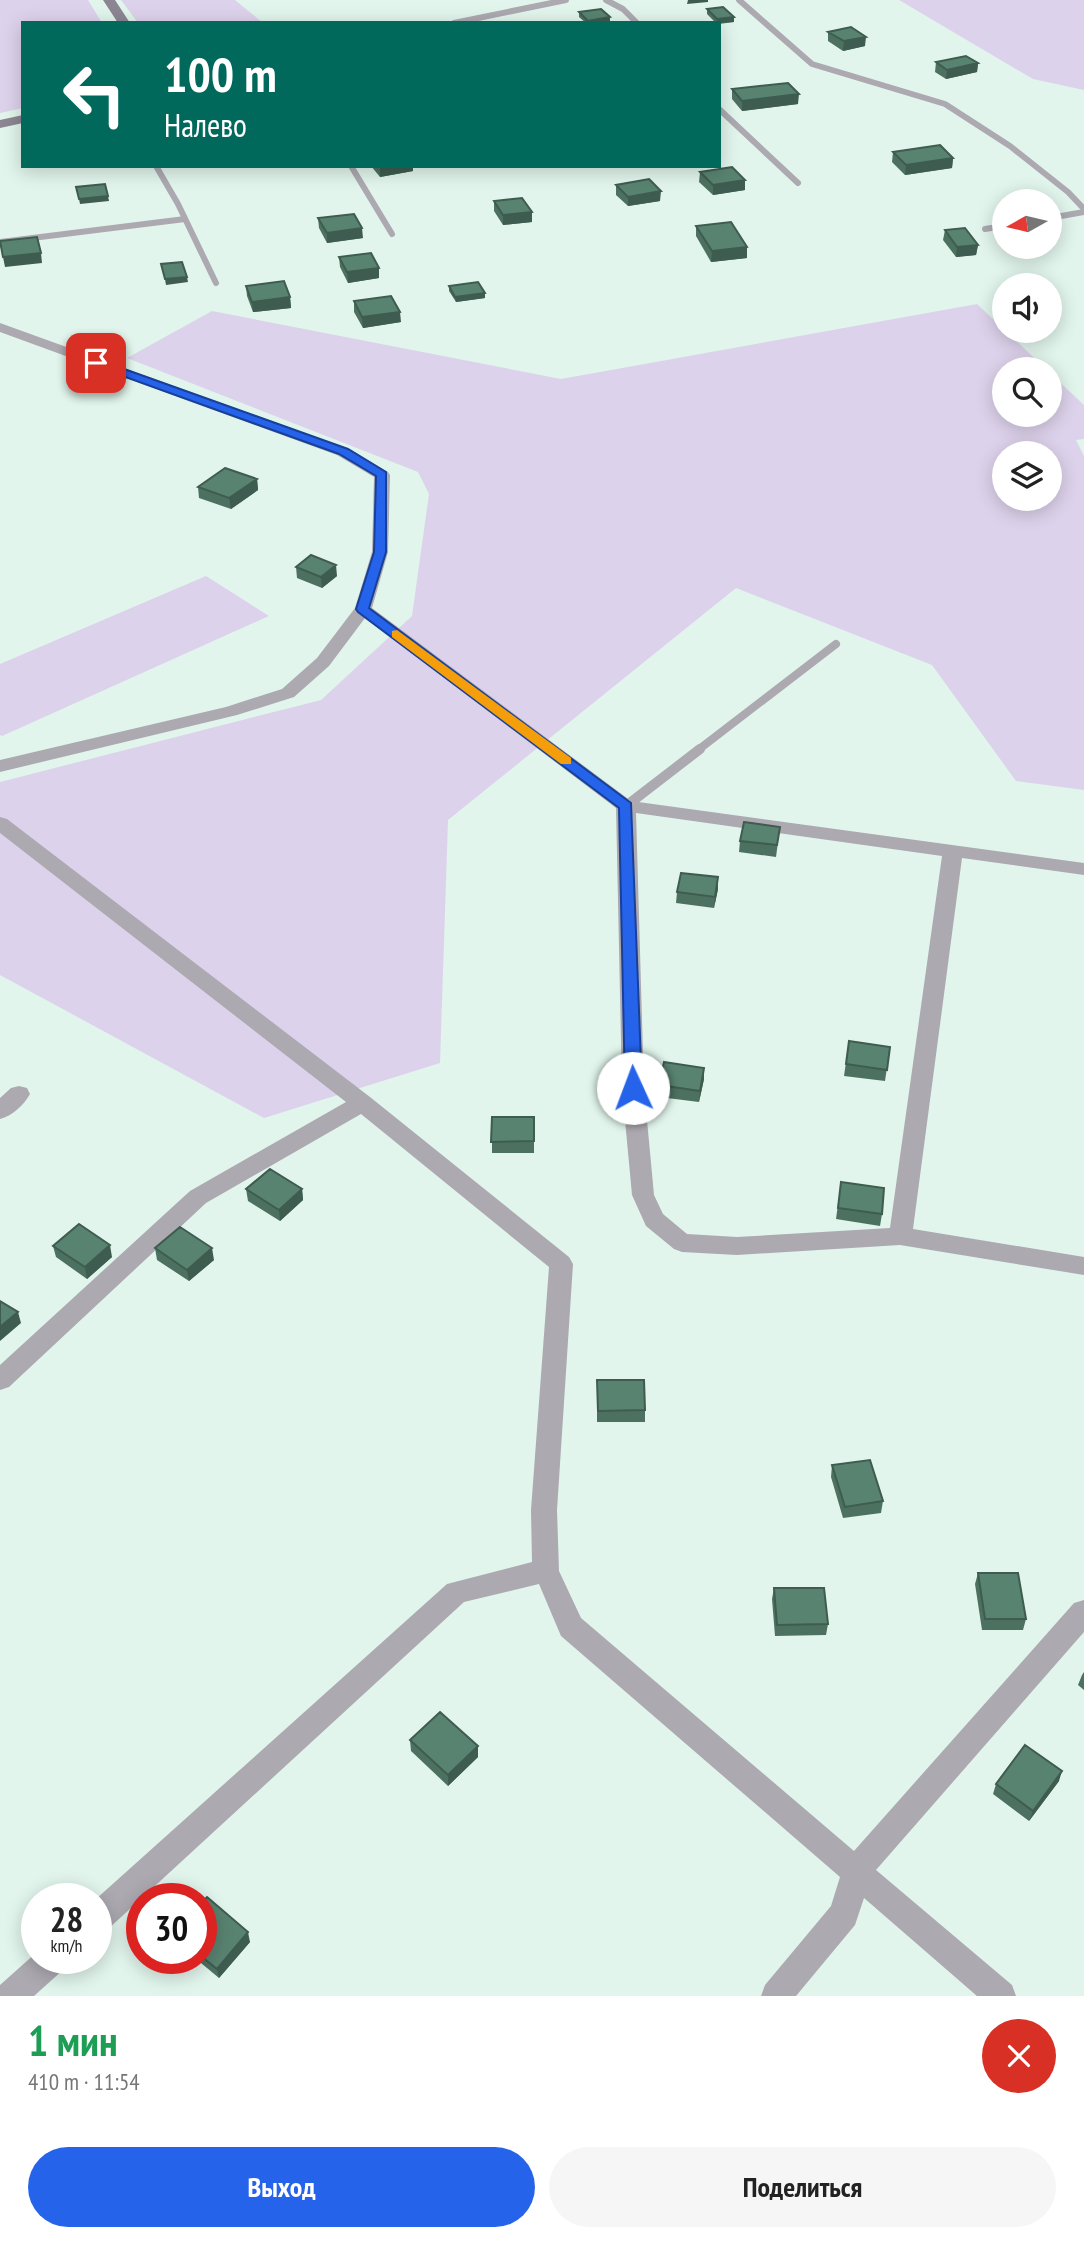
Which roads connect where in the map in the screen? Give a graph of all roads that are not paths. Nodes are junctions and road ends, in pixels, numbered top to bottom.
1 (109, 0) edge
2 (566, 0) edge
3 (606, 0) edge
4 (739, 0) edge
5 (123, 21) edge
6 (464, 21) edge
7 (635, 21) edge
8 (721, 111) edge
9 (21, 119) edge
10 (731, 121) junction
11 (721, 123) edge
12 (0, 124) edge
13 (157, 168) edge
14 (352, 168) edge
15 (798, 183) dead end
16 (1084, 211) edge
17 (1062, 216) edge
18 (185, 219) junction
19 (992, 228) edge
20 (985, 229) dead end
21 (392, 234) dead end
22 (0, 242) edge
23 (216, 283) dead end
24 (0, 327) edge
25 (363, 609) junction
26 (836, 644) dead end
27 (0, 766) edge
28 (626, 806) junction
29 (0, 823) edge
30 (953, 849) junction
31 (1084, 869) edge
32 (19, 1094) dead end
33 (362, 1103) junction
34 (0, 1111) edge
35 (900, 1236) junction
36 (1084, 1266) edge
37 (0, 1380) edge
38 (546, 1571) junction
39 (1084, 1612) edge
40 (856, 1870) junction
41 (112, 1904) edge
42 (35, 1974) edge
43 (11, 1996) edge
44 (776, 1996) edge
45 (1001, 1996) edge

1 - 5 main road
2 - 6 lane
3 - 7 lane
4 - 16 lane
8 - 10 lane
9 - 12 main road
10 - 11 lane
10 - 15 lane
13 - 18 lane
14 - 21 lane
16 - 17 lane
18 - 22 lane
18 - 23 lane
19 - 20 lane
24 - 25 street
25 - 27 street
25 - 28 street
26 - 28 lane
28 - 30 street
28 - 35 street
29 - 33 street
30 - 31 street
30 - 35 street
32 - 34 street
33 - 37 street
33 - 38 street
35 - 36 street
38 - 40 street
38 - 41 street
39 - 40 street
40 - 44 street
40 - 45 street
42 - 43 street

